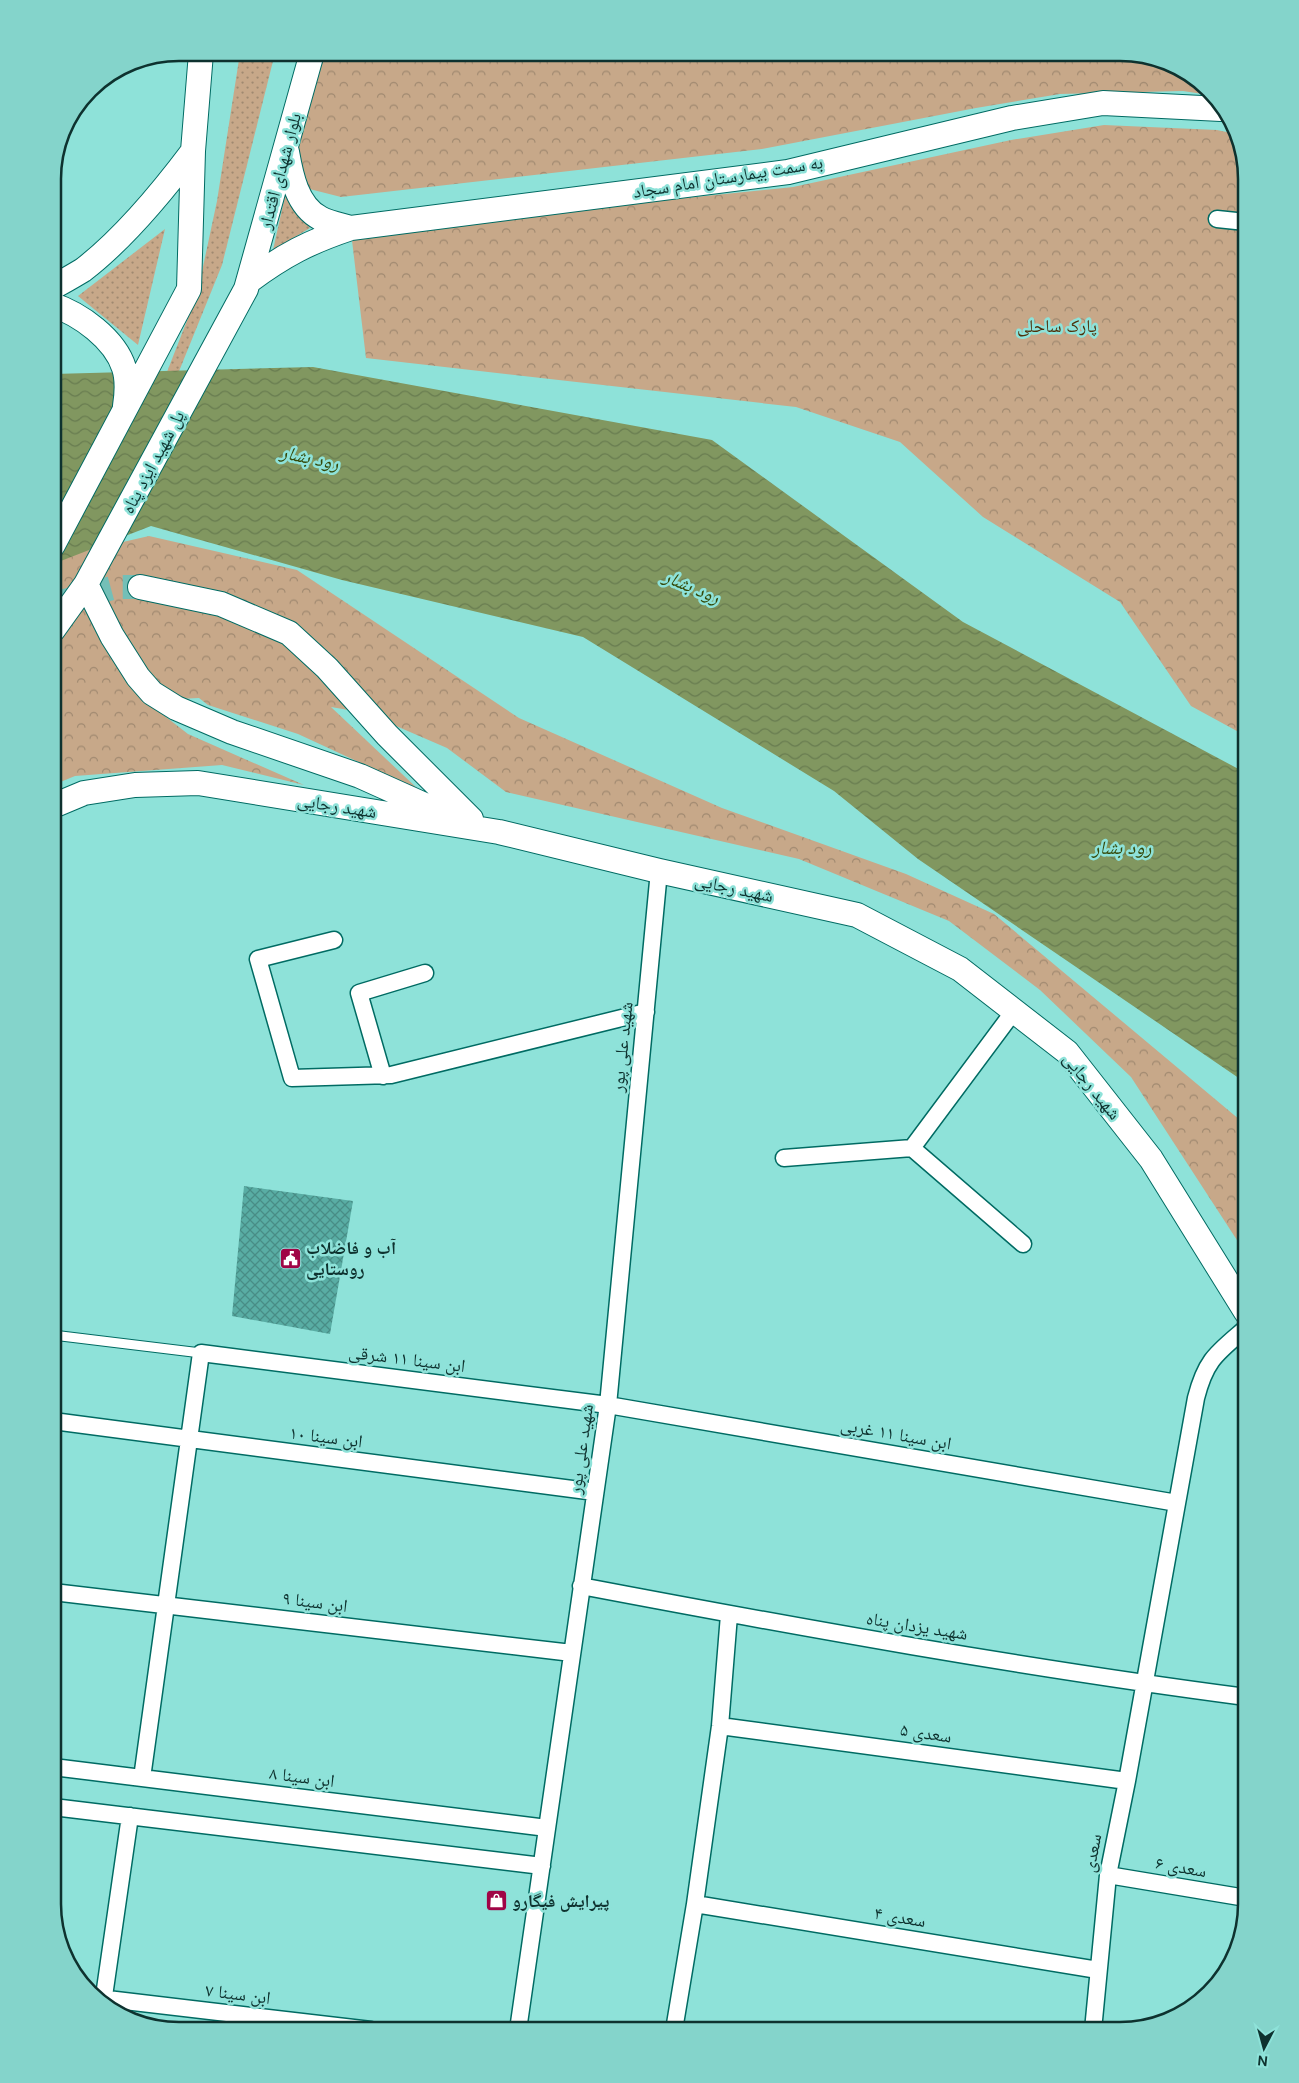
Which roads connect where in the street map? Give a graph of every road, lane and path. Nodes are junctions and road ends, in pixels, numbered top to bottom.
1 (200, 61) edge
2 (310, 61) edge
3 (1214, 109) edge
4 (287, 148) junction
5 (193, 151) junction
6 (1217, 219) dead end
7 (1238, 221) edge
8 (350, 228) junction
9 (62, 283) edge
10 (247, 285) junction
11 (62, 308) edge
12 (124, 412) junction
13 (62, 529) edge
14 (90, 577) junction
15 (140, 587) tunnel mouth
16 (62, 617) edge
17 (62, 802) edge
18 (481, 829) junction
19 (659, 871) junction
20 (334, 940) dead end
21 (425, 973) dead end
22 (1014, 1011) junction
23 (646, 1012) junction
24 (383, 1076) junction
25 (912, 1148) junction
26 (784, 1158) dead end
27 (1023, 1244) dead end
28 (1238, 1299) edge
29 (1238, 1335) edge
30 (61, 1336) edge
31 (201, 1353) junction
32 (608, 1405) junction
33 (61, 1422) edge
34 (189, 1439) junction
35 (595, 1492) junction
36 (1177, 1504) junction
37 (581, 1586) junction
38 (61, 1593) edge
39 (166, 1605) junction
40 (729, 1614) junction
41 (572, 1653) junction
42 (1144, 1684) junction
43 (1238, 1696) edge
44 (720, 1726) junction
45 (61, 1768) edge
46 (142, 1778) junction
47 (1127, 1781) junction
48 (61, 1808) edge
49 (130, 1816) junction
50 (547, 1828) junction
51 (542, 1866) junction
52 (1108, 1875) junction
53 (1238, 1897) edge
54 (695, 1904) junction
55 (1098, 1970) junction
56 (103, 1994) edge
57 (113, 2001) edge
58 (292, 2021) edge
59 (519, 2021) edge
60 (675, 2022) edge
61 (1094, 2022) edge

1 - 5 street
2 - 4 street, بلوار شهدای اقتدار
3 - 8 street, به سمت بیمارستان امام سجاد
4 - 8 street
4 - 10 street, بلوار شهدای اقتدار
5 - 9 street
5 - 12 street
6 - 7 street
8 - 10 street
10 - 14 street, پل شهید ایزد پناه
11 - 12 street
12 - 13 street
14 - 16 street, پل شهید ایزد پناه
14 - 18 street
15 - 18 street
17 - 18 street, شهید رجایی
18 - 19 street, شهید رجایی
19 - 22 street, شهید رجایی
19 - 23 street, شهید علی پور
20 - 24 street
21 - 24 street
22 - 25 street
22 - 28 street, شهید رجایی
23 - 24 street
23 - 32 street, شهید علی پور
25 - 26 street
25 - 27 street
29 - 36 street, سعدی
30 - 31 lane
31 - 32 street, ابن سینا ۱۱ شرقی
31 - 34 street
32 - 35 street, شهید علی پور
32 - 36 street, ابن سینا ۱۱ غربی
33 - 34 street, ابن سینا ۱۰
34 - 35 street, ابن سینا ۱۰
34 - 39 street
35 - 37 street, شهید علی پور
36 - 42 street, سعدی
37 - 40 street, شهید یزدان پناه
37 - 41 street, شهید علی پور
38 - 39 street, ابن سینا ۹
39 - 41 street, ابن سینا ۹
39 - 46 street
40 - 42 street, شهید یزدان پناه
40 - 44 street
41 - 50 street, شهید علی پور
42 - 43 street, شهید یزدان پناه
42 - 47 street, سعدی
44 - 47 street, سعدی ۵
44 - 54 street
45 - 46 street, ابن سینا ۸
46 - 50 street, ابن سینا ۸
47 - 52 street, سعدی
48 - 49 street
49 - 51 street
49 - 56 street
50 - 51 street, شهید علی پور
51 - 59 street, شهید علی پور
52 - 53 street, سعدی ۶
52 - 55 street, سعدی
54 - 55 street, سعدی ۴
54 - 60 street
55 - 61 street, سعدی
57 - 58 street, ابن سینا ۷

